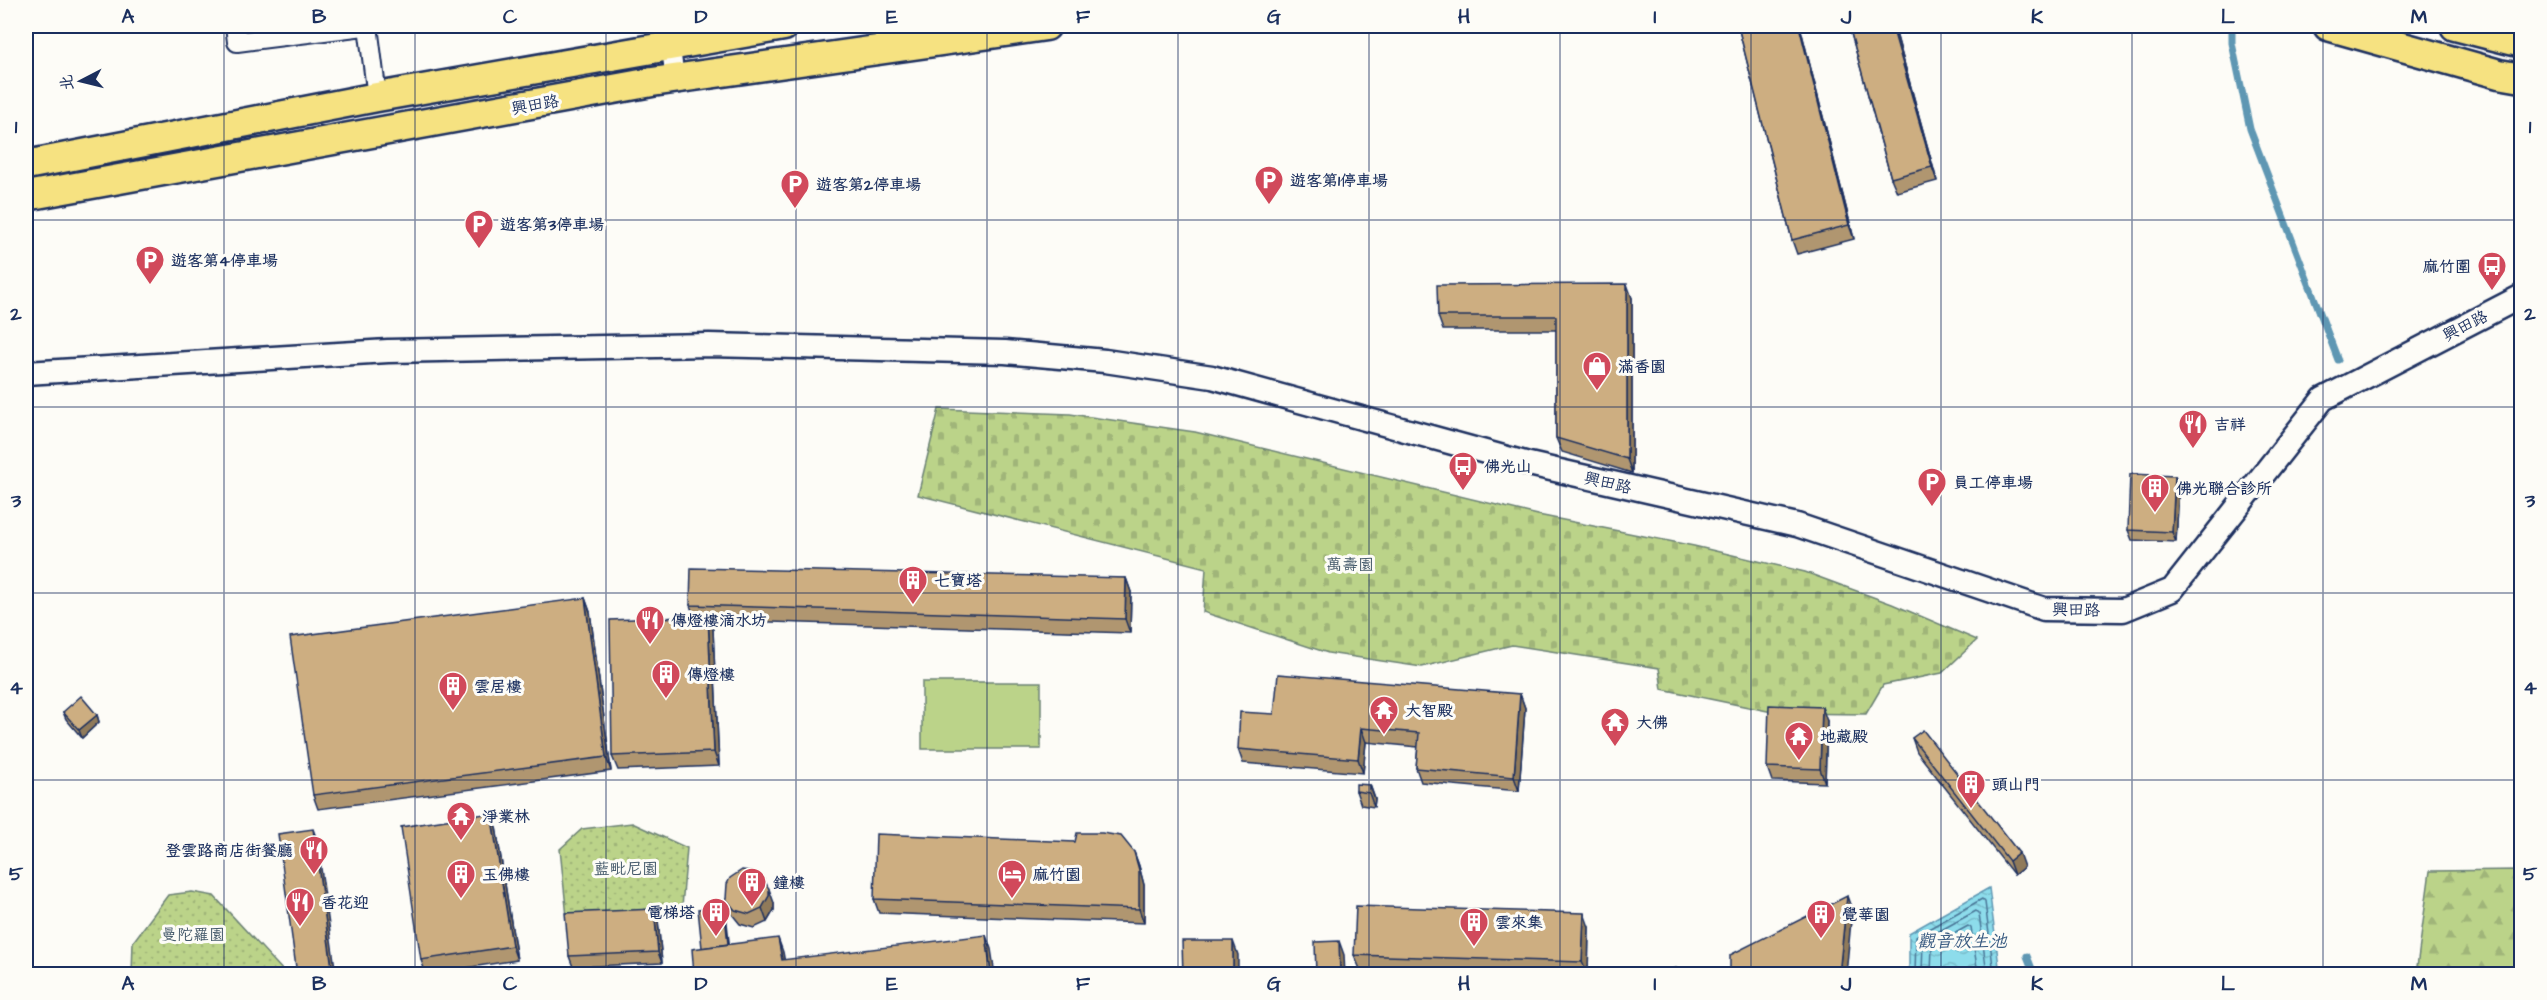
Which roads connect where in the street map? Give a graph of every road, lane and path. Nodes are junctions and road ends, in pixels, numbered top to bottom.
1 (235, 26) edge
2 (366, 26) edge
3 (784, 26) edge
4 (1046, 26) edge
5 (2328, 26) edge
6 (2455, 26) edge
7 (932, 34) edge
8 (669, 36) edge
9 (2522, 43) edge
10 (2522, 78) edge
11 (675, 79) junction
12 (377, 97) junction
13 (26, 165) edge
14 (26, 196) edge
15 (2522, 296) edge
16 (26, 373) edge

1 - 2 street
2 - 12 street
3 - 8 main road, 興田路
4 - 7 main road, 興田路
5 - 10 main road
6 - 9 main road
7 - 11 main road, 興田路
8 - 11 street
8 - 12 main road, 興田路
11 - 14 main road, 興田路
12 - 13 main road, 興田路
15 - 16 street, 興田路

